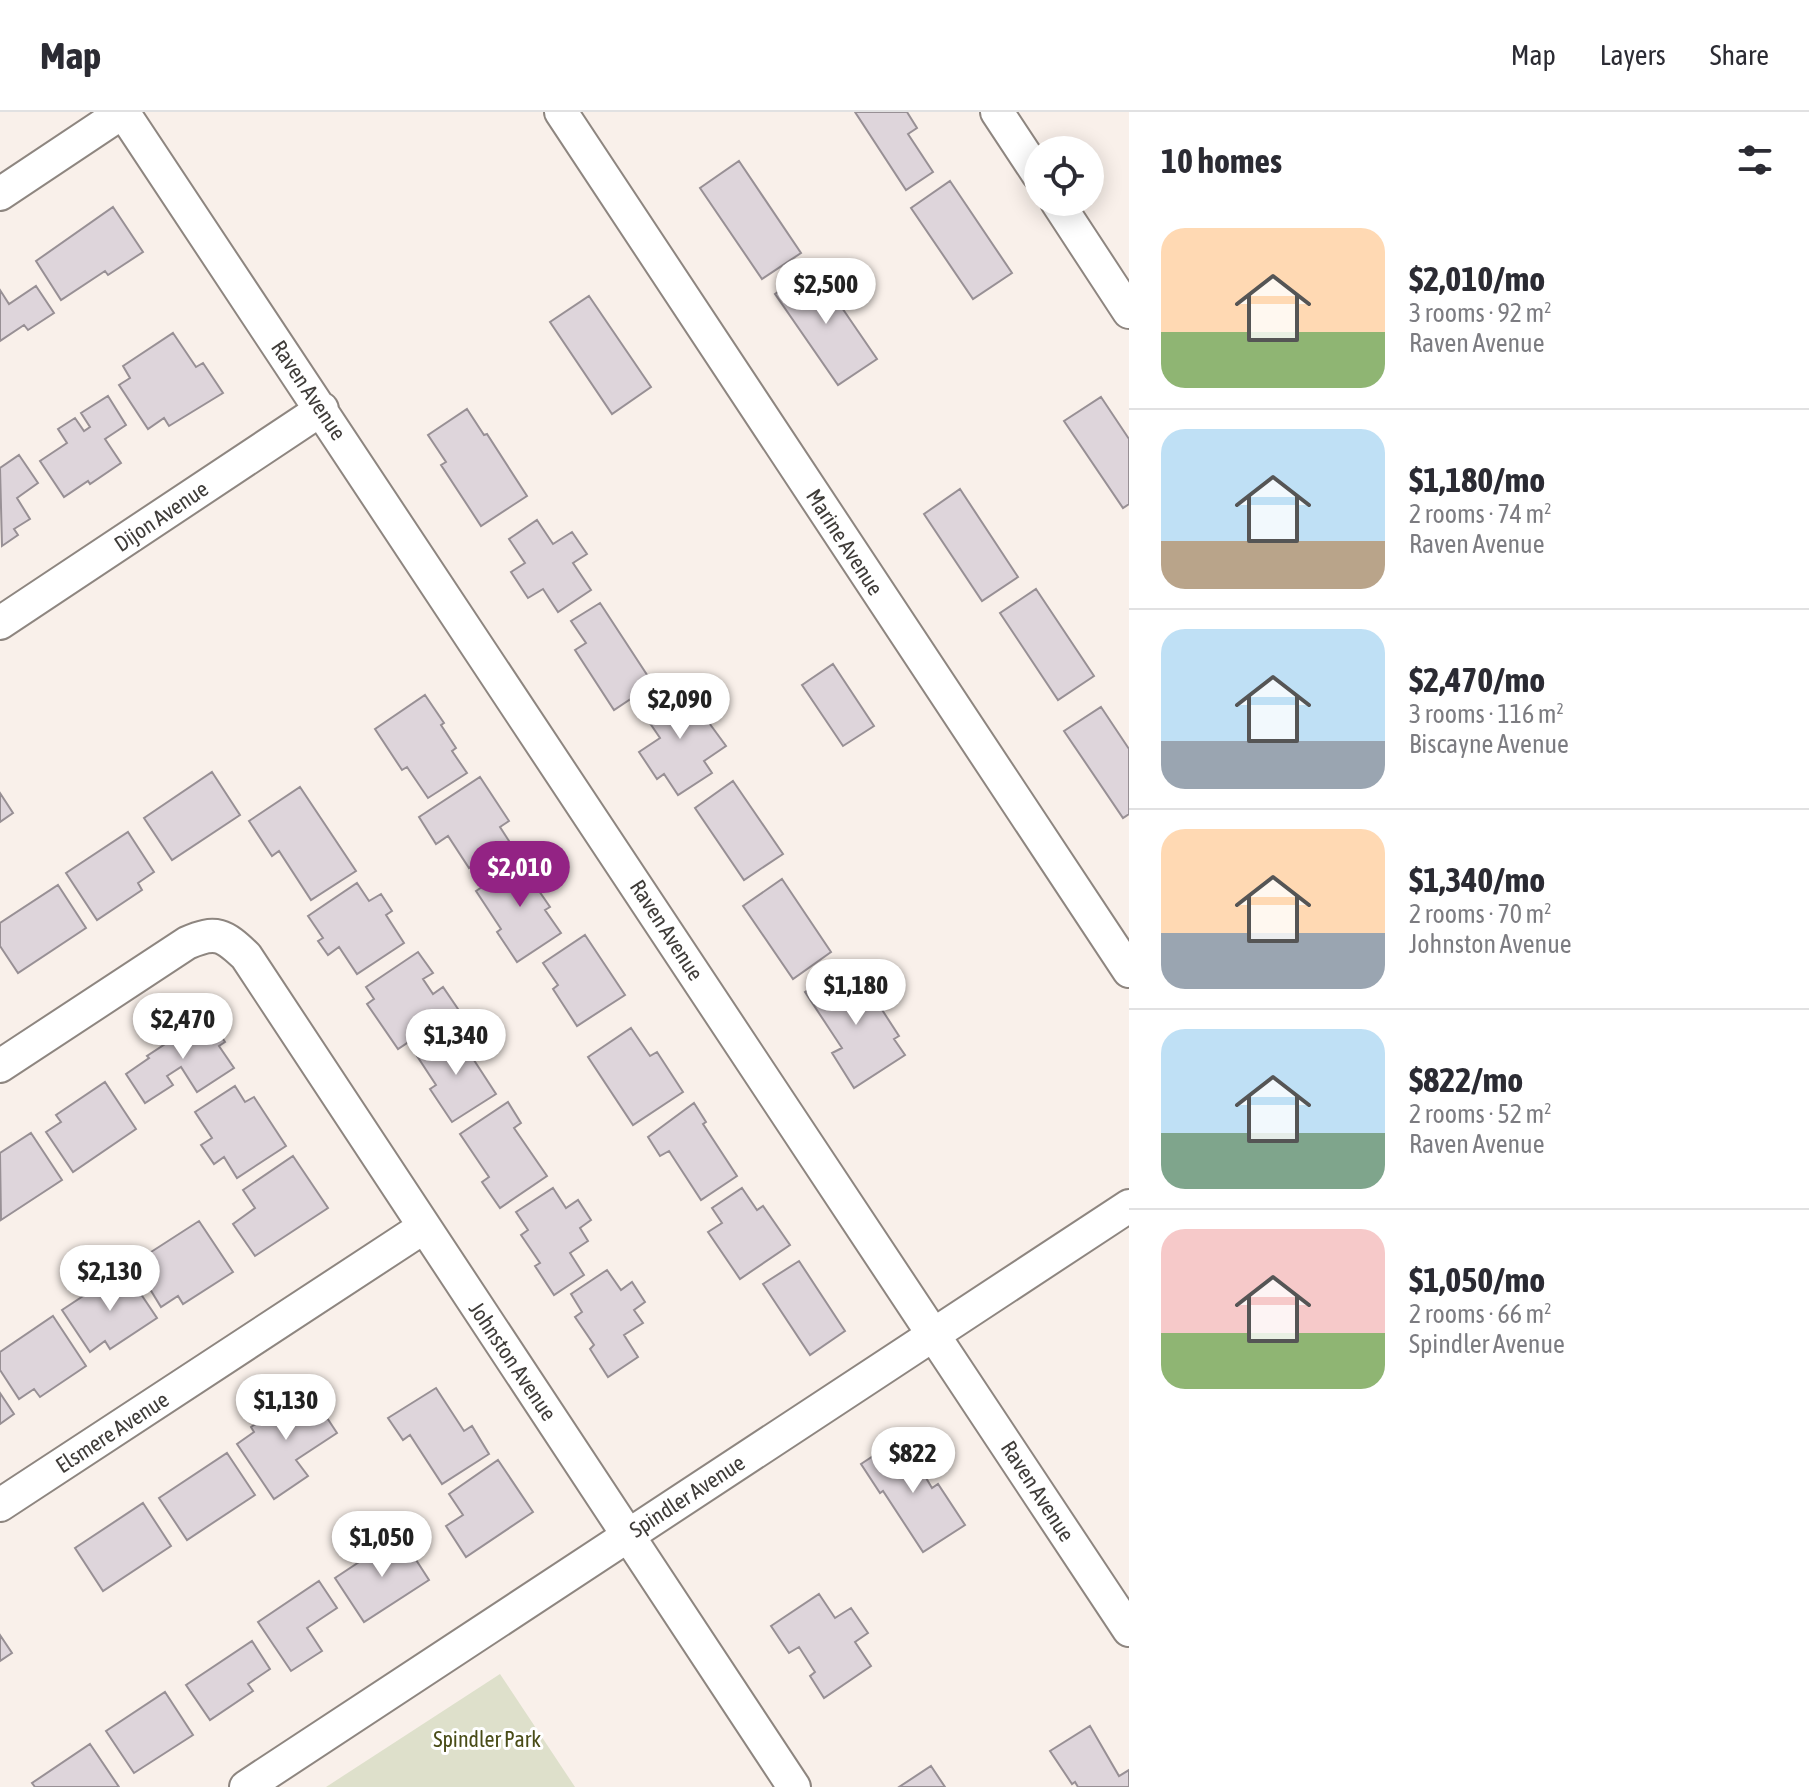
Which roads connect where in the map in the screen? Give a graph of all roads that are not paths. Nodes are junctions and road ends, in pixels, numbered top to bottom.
1 (123, 112) edge
2 (561, 112) edge
3 (997, 112) edge
4 (1024, 153) edge
5 (0, 194) edge
6 (1066, 216) edge
7 (1129, 312) edge
8 (322, 409) junction
9 (0, 623) edge
10 (1129, 971) edge
11 (0, 1066) edge
12 (1129, 1206) edge
13 (424, 1227) junction
14 (935, 1335) junction
15 (0, 1505) edge
16 (628, 1535) junction
17 (1129, 1630) edge
18 (246, 1787) edge
19 (794, 1787) edge

1 - 5 street
1 - 8 street, Raven Avenue
2 - 10 street, Marine Avenue
3 - 4 street
6 - 7 street
8 - 9 street, Dijon Avenue
8 - 14 street, Raven Avenue
11 - 13 street, Johnston Avenue
12 - 14 street, Spindler Avenue
13 - 15 street, Elsmere Avenue
13 - 16 street, Johnston Avenue
14 - 16 street, Spindler Avenue
14 - 17 street, Raven Avenue
16 - 18 street, Spindler Avenue
16 - 19 street, Johnston Avenue

